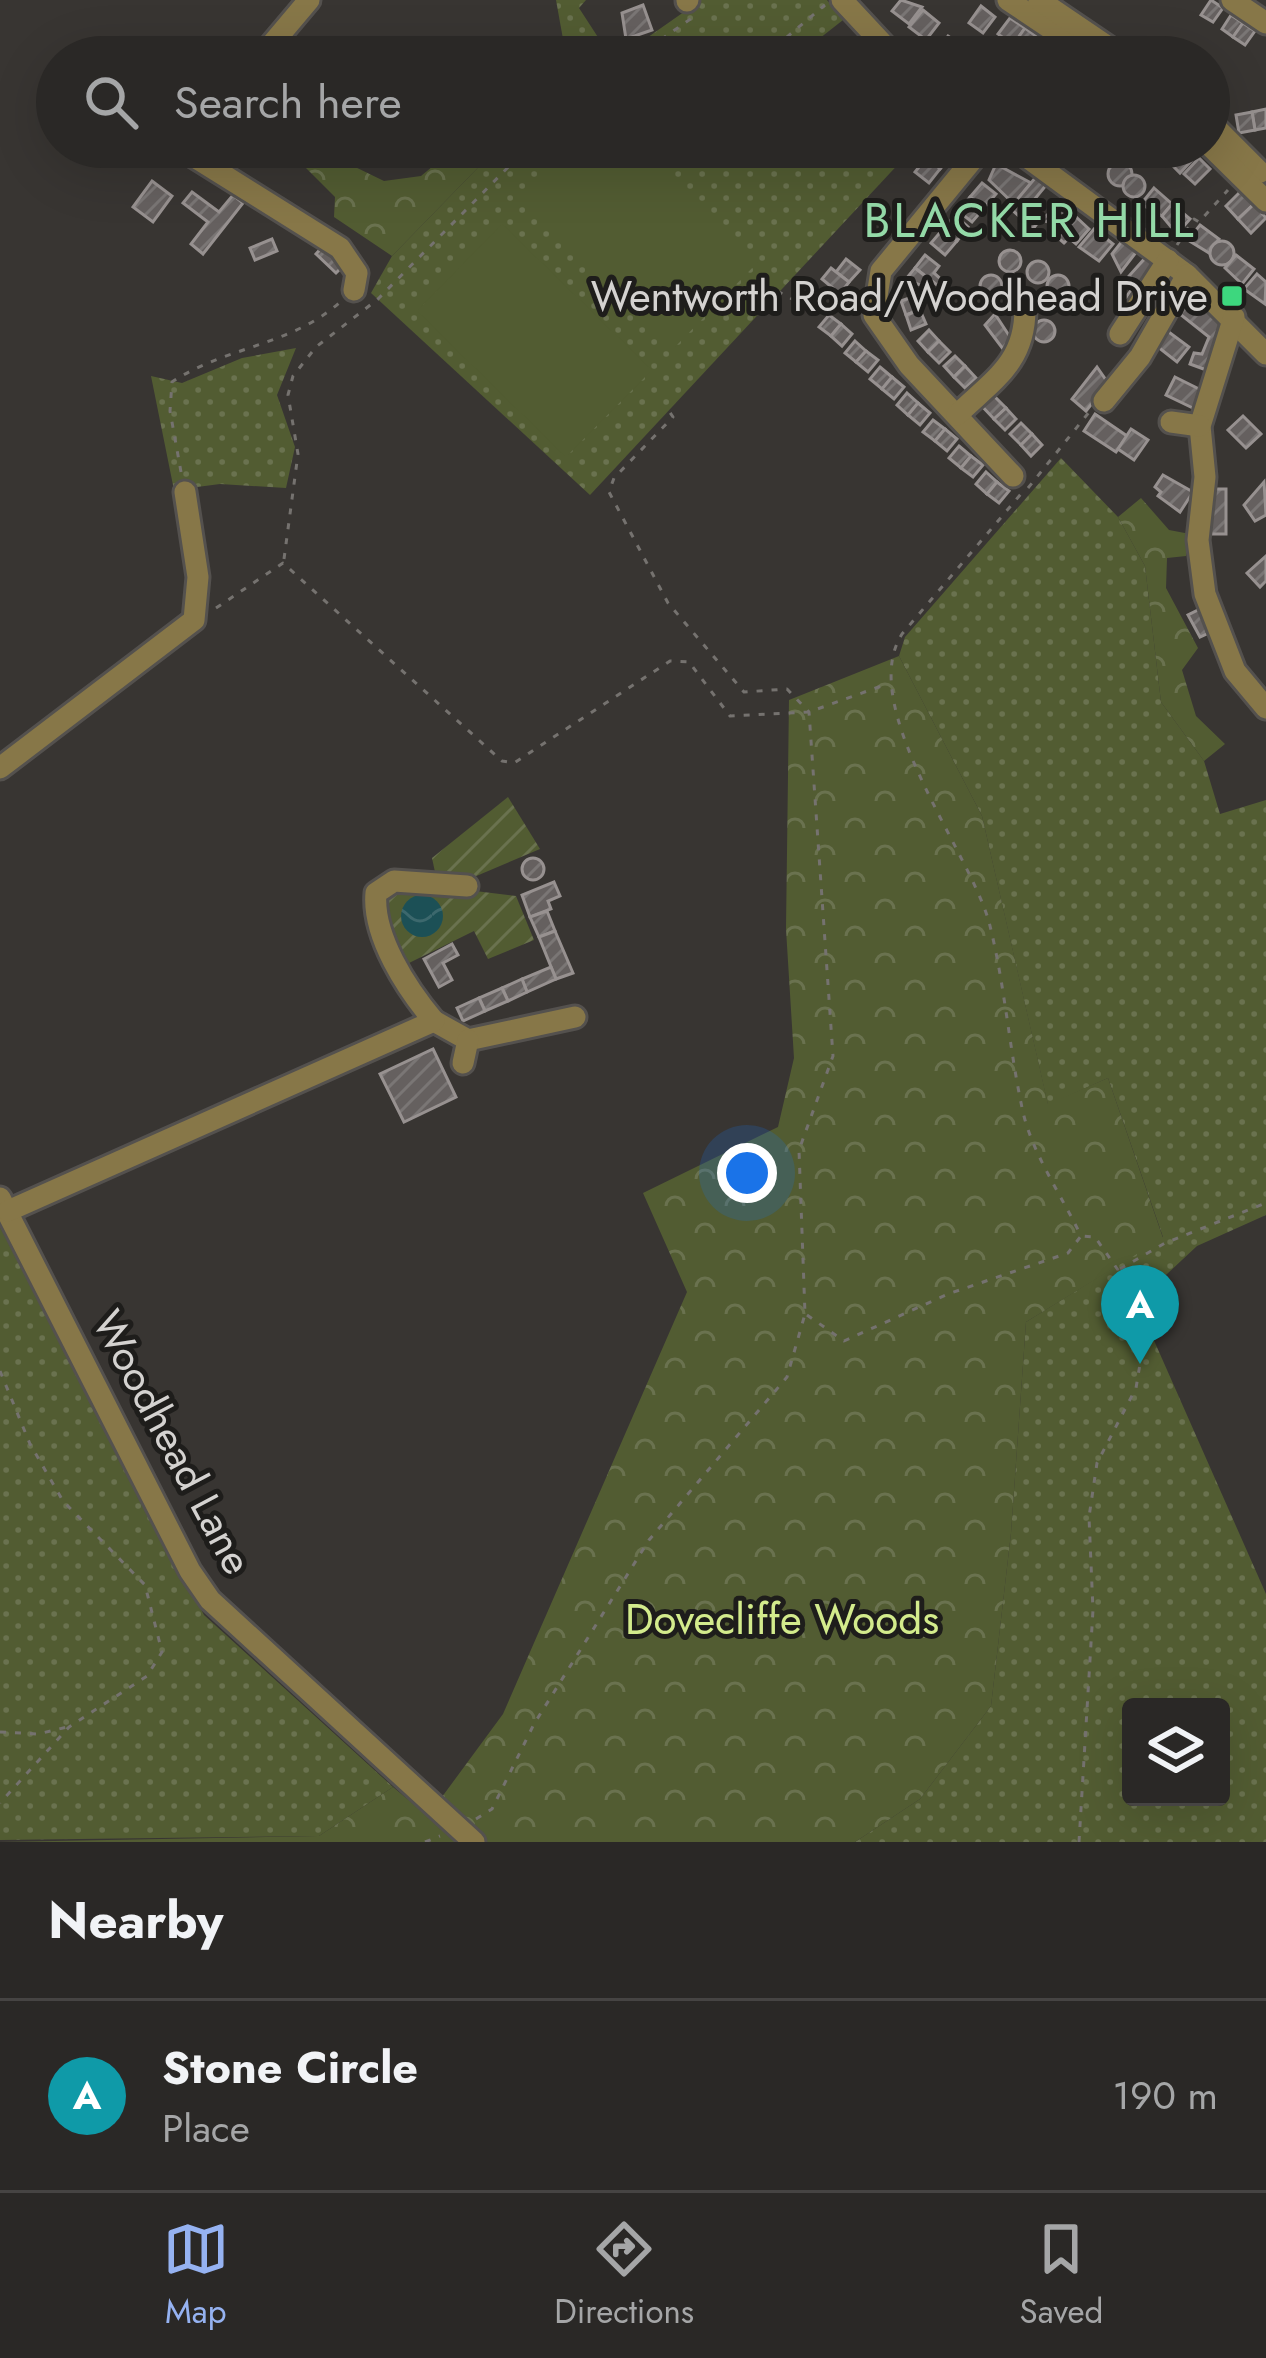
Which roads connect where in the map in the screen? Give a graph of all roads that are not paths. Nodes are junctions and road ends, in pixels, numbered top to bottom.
1 (309, 0) edge
2 (842, 0) edge
3 (1008, 0) edge
4 (1039, 0) edge
5 (1232, 0) edge
6 (1266, 23) edge
7 (279, 36) edge
8 (875, 36) edge
9 (1062, 36) edge
10 (1093, 36) edge
11 (1230, 145) edge
12 (213, 168) edge
13 (965, 168) edge
14 (1042, 168) edge
15 (1254, 173) edge
16 (1266, 201) edge
17 (1168, 260) junction
18 (1187, 275) junction
19 (354, 290) road end
20 (1025, 309) dead end
21 (1234, 317) junction
22 (1120, 334) dead end
23 (1266, 354) edge
24 (1104, 401) dead end
25 (957, 415) junction
26 (1171, 422) dead end
27 (1200, 426) junction
28 (1020, 482) road end
29 (184, 492) road end
30 (1266, 708) edge
31 (0, 768) edge
32 (466, 886) dead end
33 (575, 1017) dead end
34 (434, 1021) junction
35 (469, 1040) junction
36 (463, 1063) dead end
37 (4, 1204) edge
38 (467, 1835) edge

1 - 7 street
2 - 8 street
3 - 9 street
4 - 10 street
5 - 6 street
11 - 15 street
12 - 19 street
13 - 25 street
14 - 17 street
15 - 16 street
17 - 18 street
17 - 22 street
18 - 21 street
18 - 24 street
20 - 25 street
21 - 23 street
21 - 27 street
25 - 28 street
26 - 27 street
27 - 30 street
29 - 31 street
32 - 34 street
33 - 35 street
34 - 35 street
34 - 37 street
35 - 36 street
37 - 38 street, Woodhead Lane

